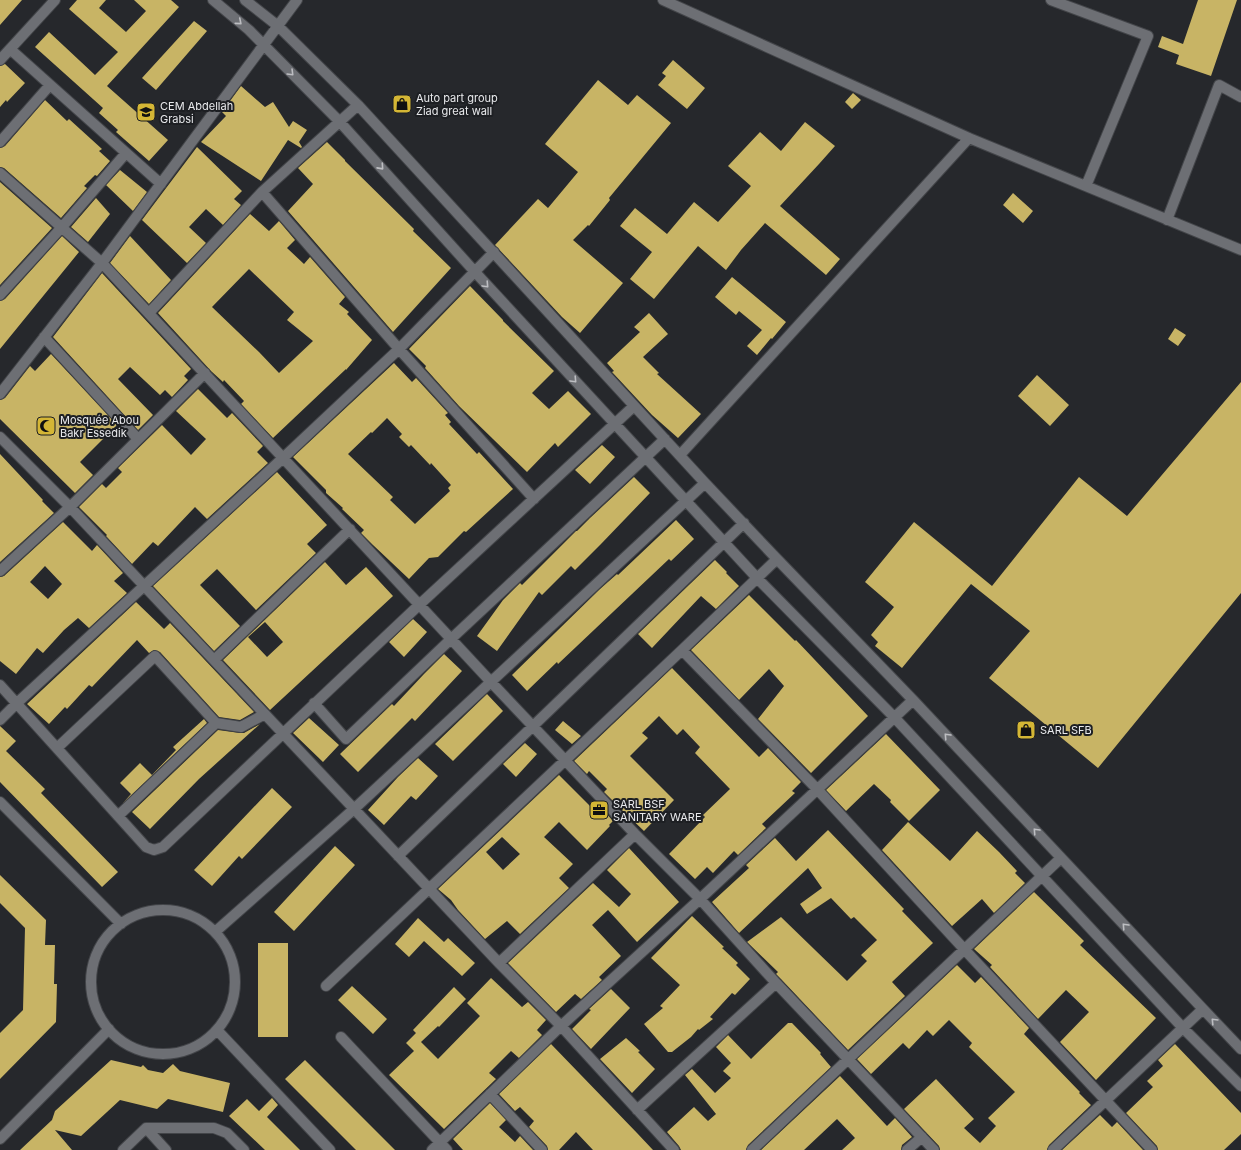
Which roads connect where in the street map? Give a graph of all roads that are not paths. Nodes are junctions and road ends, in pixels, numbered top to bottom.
1 (54, 0) edge
2 (213, 0) edge
3 (245, 0) edge
4 (297, 0) edge
5 (663, 0) edge
6 (1051, 0) edge
7 (278, 26) junction
8 (264, 45) junction
9 (10, 49) junction
10 (0, 60) edge
11 (50, 85) junction
12 (1241, 97) edge
13 (358, 105) junction
14 (339, 121) junction
15 (969, 138) junction
16 (0, 142) edge
17 (126, 153) junction
18 (0, 173) edge
19 (161, 184) junction
20 (1086, 186) junction
21 (262, 192) junction
22 (1167, 220) junction
23 (62, 227) junction
24 (1241, 250) edge
25 (494, 252) junction
26 (102, 263) junction
27 (475, 272) junction
28 (0, 294) edge
29 (148, 313) junction
30 (44, 337) junction
31 (399, 349) junction
32 (205, 373) junction
33 (0, 394) edge
34 (634, 406) junction
35 (615, 424) junction
36 (0, 437) edge
37 (138, 439) junction
38 (665, 439) junction
39 (680, 455) junction
40 (645, 457) junction
41 (283, 458) junction
42 (705, 482) junction
43 (534, 499) junction
44 (686, 501) junction
45 (70, 507) junction
46 (744, 523) junction
47 (350, 529) junction
48 (724, 541) junction
49 (777, 559) junction
50 (0, 571) edge
51 (757, 578) junction
52 (144, 586) junction
53 (419, 605) junction
54 (451, 639) junction
55 (682, 650) junction
56 (214, 660) junction
57 (491, 682) junction
58 (0, 685) edge
59 (913, 700) junction
60 (17, 703) junction
61 (314, 703) junction
62 (265, 714) junction
63 (894, 717) junction
64 (0, 720) edge
65 (216, 723) junction
66 (533, 726) junction
67 (283, 733) junction
68 (57, 748) junction
69 (565, 760) junction
70 (817, 790) junction
71 (0, 802) edge
72 (354, 809) junction
73 (118, 816) junction
74 (635, 834) junction
75 (398, 856) junction
76 (1061, 858) junction
77 (1041, 876) junction
78 (429, 889) junction
79 (700, 899) junction
80 (121, 924) junction
81 (215, 932) junction
82 (964, 949) junction
83 (499, 963) junction
84 (776, 983) junction
85 (326, 986) dead end
86 (1203, 1009) junction
87 (561, 1026) junction
88 (1183, 1028) junction
89 (109, 1030) junction
90 (217, 1030) junction
91 (341, 1037) dead end
92 (1241, 1049) edge
93 (848, 1059) junction
94 (1241, 1086) edge
95 (490, 1094) junction
96 (1106, 1100) junction
97 (637, 1110) junction
98 (0, 1125) edge
99 (146, 1128) junction
100 (4, 1136) edge
101 (922, 1137) junction
102 (440, 1148) edge
103 (123, 1150) edge
104 (166, 1150) edge
105 (244, 1150) edge
106 (330, 1150) edge
107 (542, 1150) edge
108 (674, 1150) edge
109 (752, 1150) edge
110 (907, 1150) edge
111 (934, 1150) edge
112 (1052, 1150) edge
113 (1152, 1150) edge

1 - 9 street
2 -> 8 street
3 - 7 street
4 - 7 street
5 - 15 street
6 - 20 street
7 - 8 street
7 - 13 street
8 -> 14 street
8 - 19 street
9 - 10 street
9 - 11 street
11 - 16 street
11 - 17 street
12 - 22 street
13 - 14 street
13 - 25 street
14 - 21 street
14 -> 27 street
15 - 20 street
15 - 39 street
17 - 19 street
17 - 23 street
18 - 23 street
19 - 26 street
20 - 22 street
21 - 29 street
21 - 31 street
22 - 24 street
23 - 26 street
23 - 28 street
25 - 27 street
25 - 34 street
26 - 29 street
26 - 30 street
27 - 31 street
27 -> 35 street
29 - 32 street
30 - 33 street
30 - 37 street
31 - 41 street
31 - 43 street
32 - 37 street
32 - 41 street
34 - 35 street
34 - 38 street
35 - 40 street
35 - 43 street
36 - 45 street
37 - 45 street
38 - 39 street
38 - 40 street
39 - 42 street
40 - 44 street
40 - 54 street
41 - 47 street
41 - 52 street
42 - 44 street
42 - 46 street
43 - 53 street
44 - 48 street
44 - 57 street
45 - 50 street
45 - 52 street
46 - 48 street
46 - 49 street
47 - 53 street
47 - 56 street
48 - 51 street
48 - 66 street
49 - 51 street
49 - 59 street
51 - 55 street
51 - 63 street
52 - 56 street
52 - 60 street
53 - 54 street
53 - 61 street
54 - 57 street
54 - 61 street
55 - 69 street
55 - 70 street
56 - 62 street
57 - 66 street
57 - 72 street
58 - 60 street
59 - 63 street
76 -> 59 street
60 - 64 street
60 - 68 street
61 - 67 street
62 - 65 street
62 - 67 street
63 - 70 street
63 - 77 street
65 - 68 street
65 - 73 street
66 - 69 street
66 - 75 street
67 - 72 street
67 - 73 street
68 - 73 street
69 - 74 street
69 - 78 street
70 - 79 street
70 - 82 street
71 - 80 street
72 - 75 street
72 - 81 street
74 - 79 street
74 - 83 street
75 - 78 street
76 - 77 street
86 -> 76 street
77 - 82 street
77 - 88 street
78 - 83 street
78 - 85 street
79 - 84 street
79 - 87 street
80 - 81 street
80 - 89 street
81 - 90 street
82 - 93 street
82 - 96 street
83 - 87 street
84 - 93 street
84 - 97 street
86 - 88 street
92 -> 86 street
87 - 95 street
87 - 97 street
88 - 94 street
88 - 96 street
89 - 90 street
89 - 100 street
90 - 106 street
91 - 102 street
93 - 101 street
93 - 109 street
95 - 102 street
95 - 107 street
96 - 112 street
96 - 113 street
97 - 108 street
98 - 100 street
99 - 103 street
99 - 104 street
99 - 105 street
101 - 110 street
101 - 111 street

